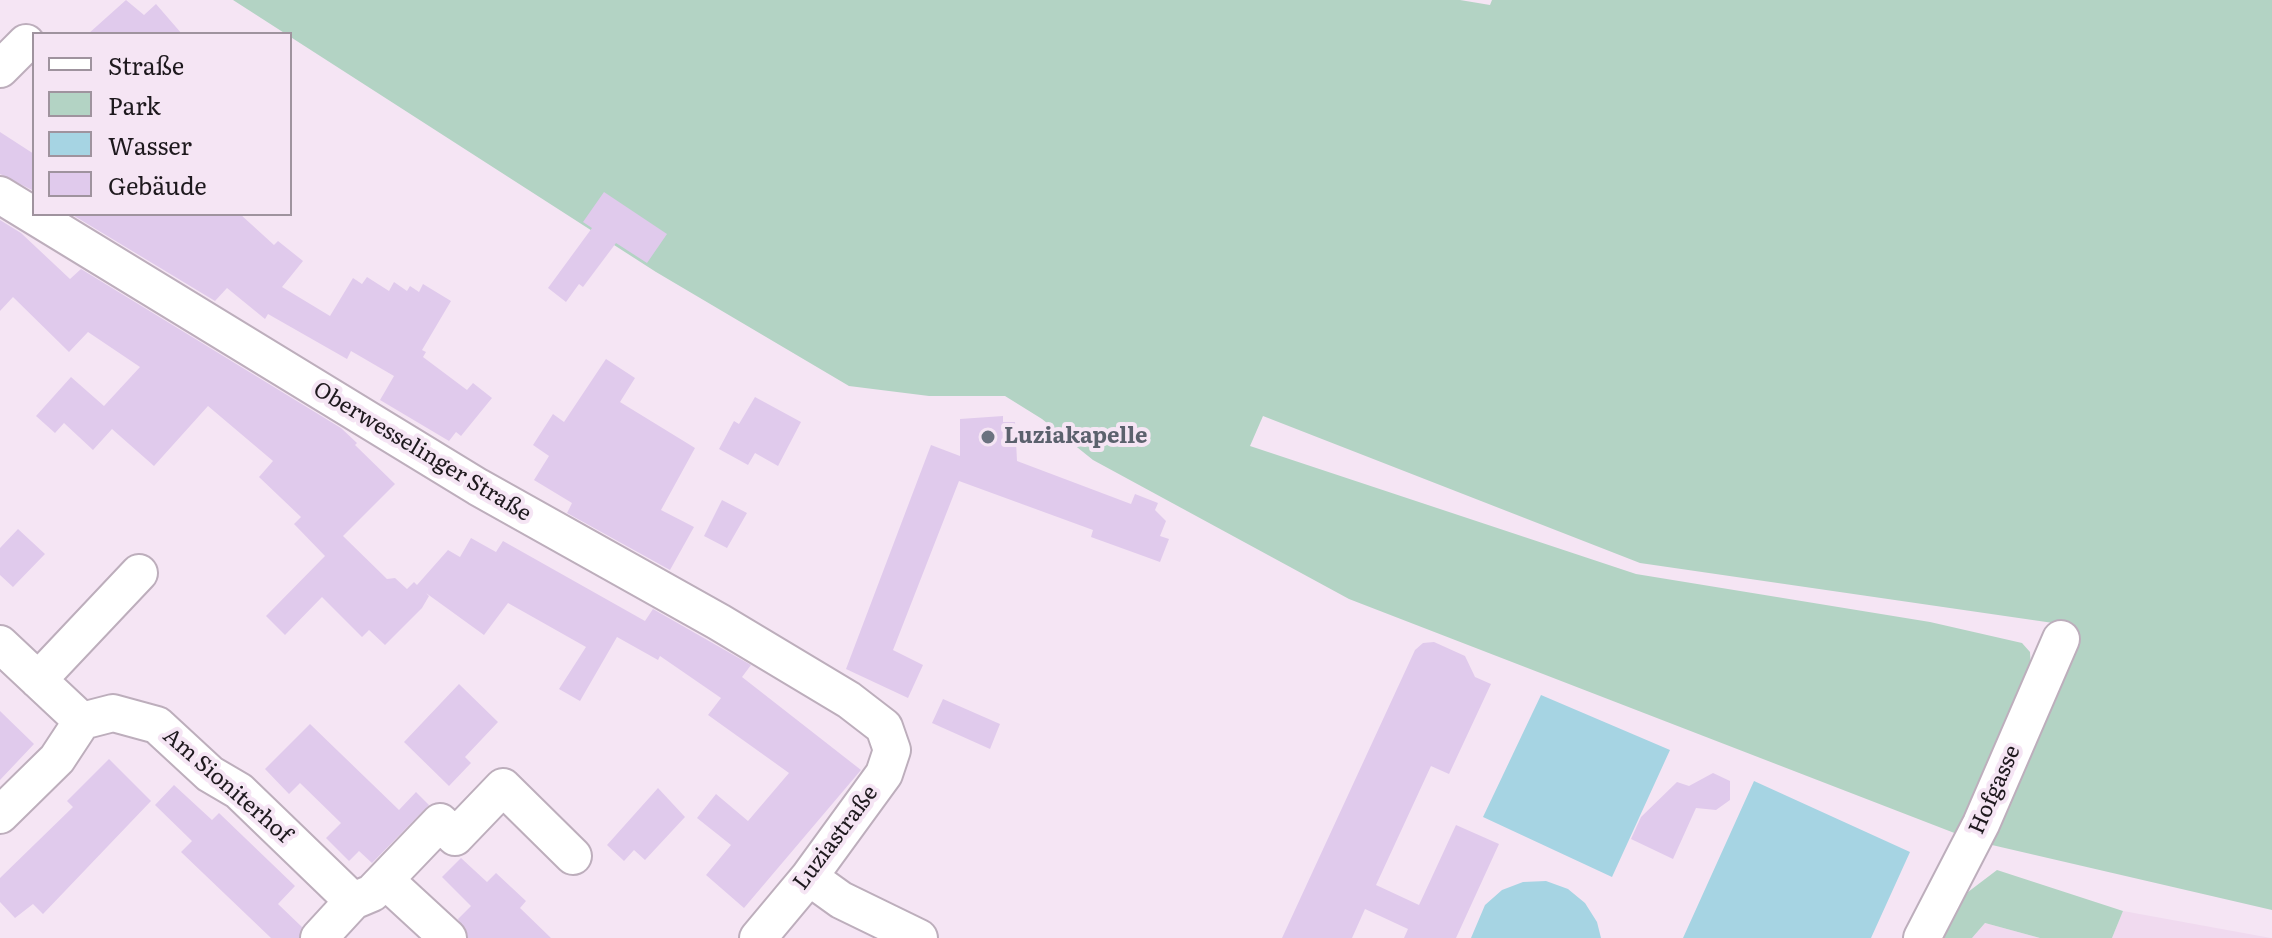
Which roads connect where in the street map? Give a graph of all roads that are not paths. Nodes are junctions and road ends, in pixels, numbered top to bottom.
1 (26, 43) dead end
2 (0, 69) edge
3 (0, 195) edge
4 (32, 215) edge
5 (34, 216) edge
6 (139, 573) dead end
7 (2061, 639) dead end
8 (0, 644) edge
9 (38, 680) junction
10 (849, 700) joint
11 (82, 721) junction
12 (0, 815) edge
13 (573, 856) dead end
14 (809, 877) junction
15 (385, 880) junction
16 (353, 901) junction
17 (319, 938) edge
18 (448, 938) edge
19 (758, 938) edge
20 (919, 938) edge
21 (1922, 938) edge

1 - 2 street
3 - 4 street, Oberwesselinger Straße
5 - 10 street, Oberwesselinger Straße
6 - 9 street
7 - 21 street, Hofgasse
8 - 9 street
9 - 11 street
10 - 14 street, Luziastraße
11 - 12 street
11 - 16 street, Am Sioniterhof
13 - 15 street
14 - 19 street, Luziastraße
14 - 20 street
15 - 16 street
15 - 18 street
16 - 17 street

